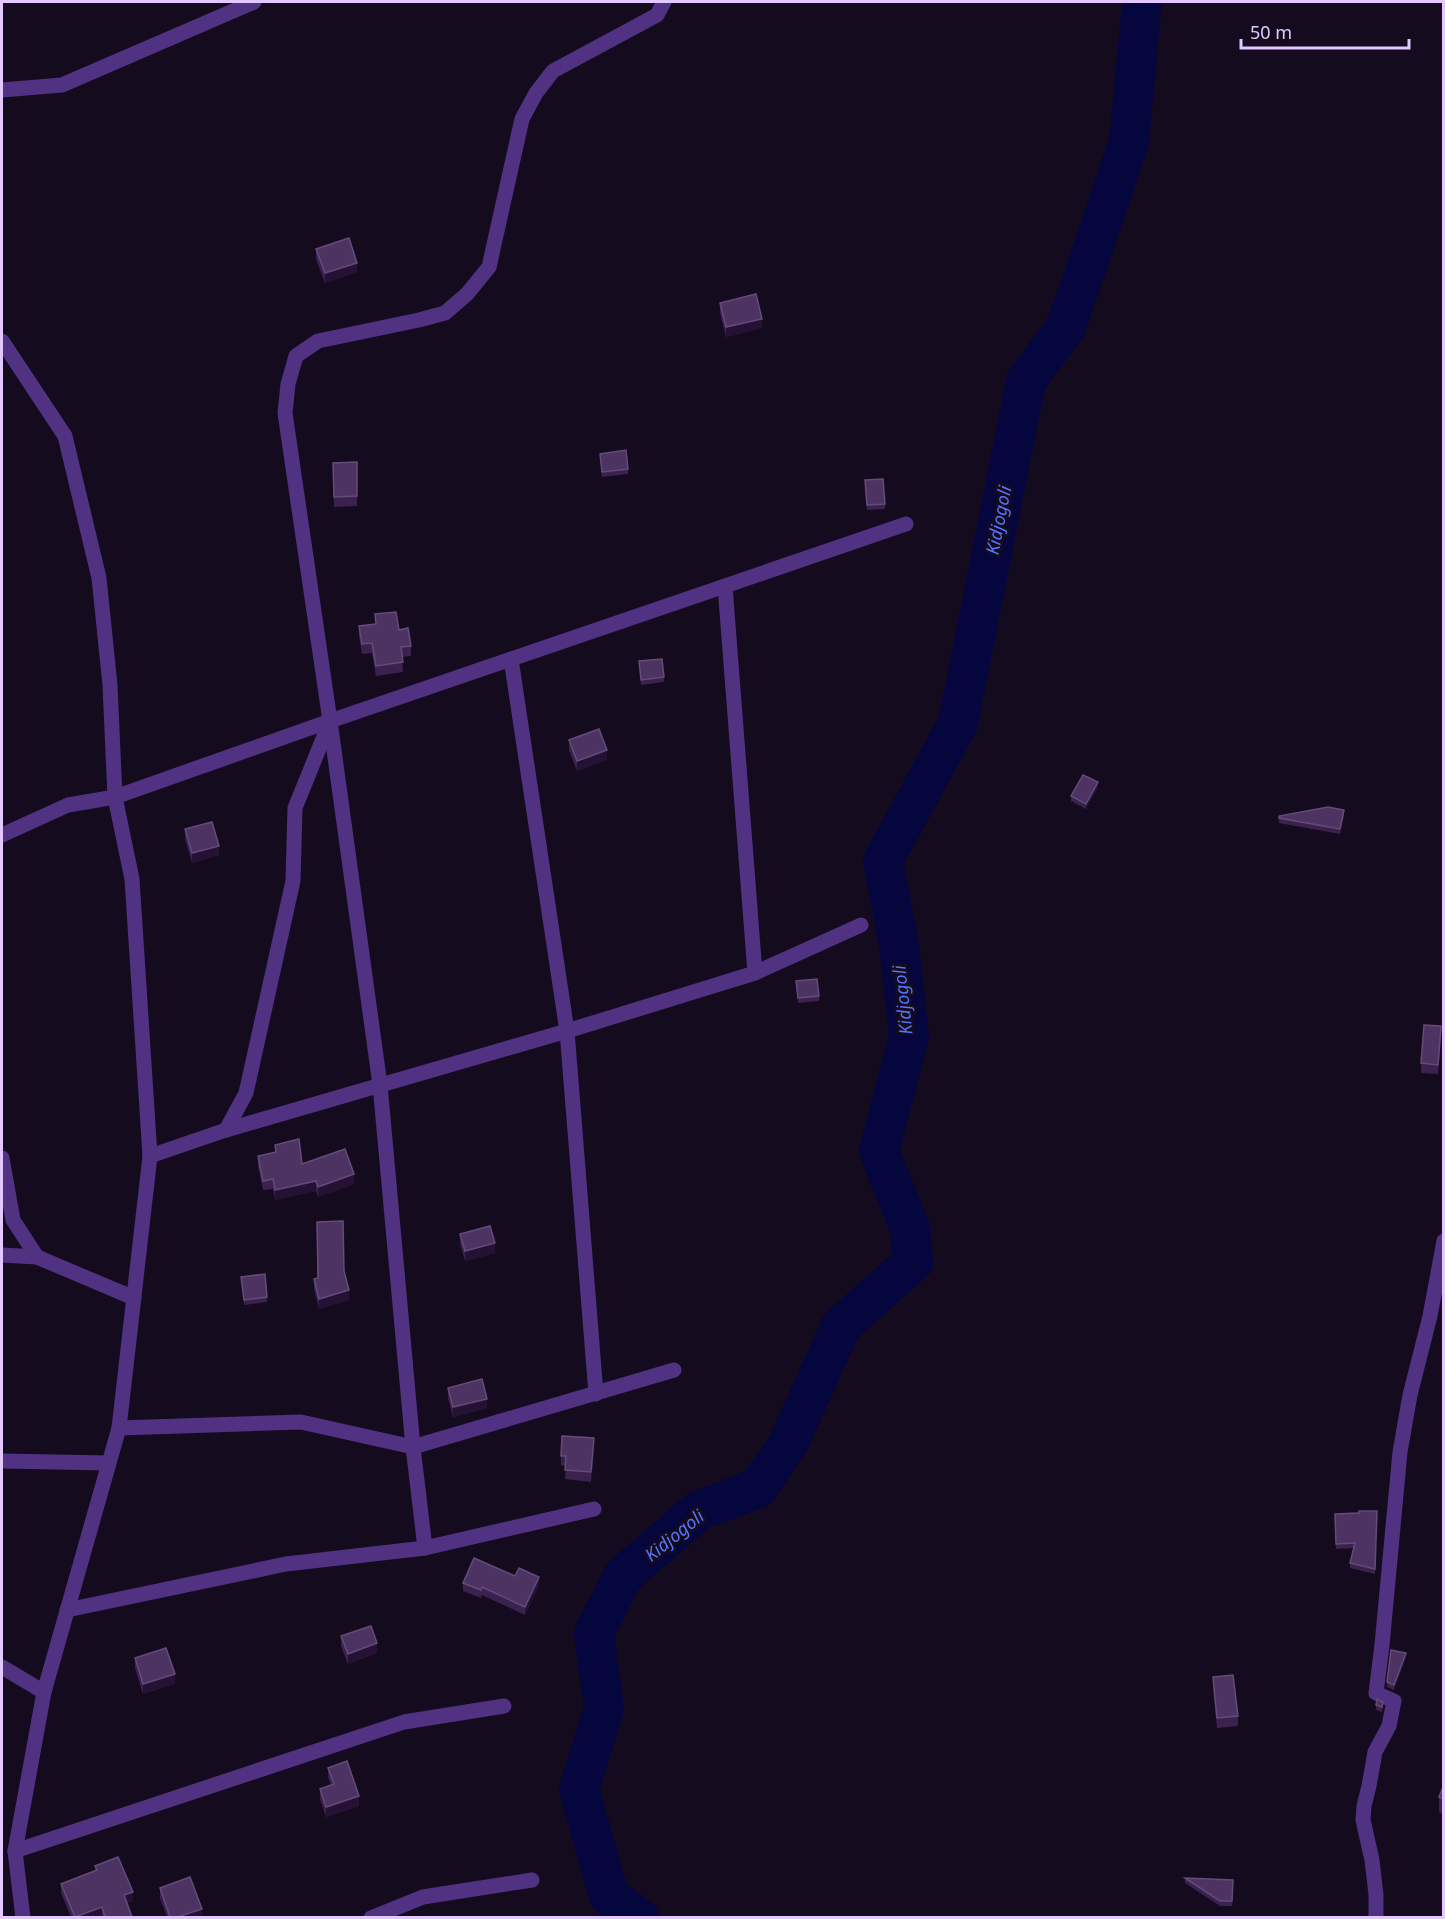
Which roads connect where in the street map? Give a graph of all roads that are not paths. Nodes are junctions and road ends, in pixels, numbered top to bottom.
1 (254, 2) edge
2 (664, 2) edge
3 (2, 90) edge
4 (2, 341) edge
5 (906, 524) dead end
6 (725, 586) junction
7 (512, 659) junction
8 (330, 721) junction
9 (116, 797) junction
10 (2, 835) edge
11 (861, 925) dead end
12 (755, 973) junction
13 (567, 1031) junction
14 (380, 1085) junction
15 (226, 1131) junction
16 (150, 1156) junction
17 (2, 1158) edge
18 (1443, 1241) edge
19 (2, 1255) edge
20 (37, 1257) junction
21 (134, 1298) junction
22 (674, 1370) dead end
23 (596, 1394) junction
24 (119, 1428) junction
25 (413, 1447) junction
26 (2, 1461) edge
27 (109, 1463) junction
28 (594, 1509) dead end
29 (425, 1548) junction
30 (68, 1610) junction
31 (2, 1667) edge
32 (44, 1692) junction
33 (504, 1706) dead end
34 (15, 1851) junction
35 (532, 1880) dead end
36 (23, 1917) edge
37 (371, 1917) edge
38 (1376, 1917) edge

1 - 3 street
2 - 8 street
4 - 9 street
5 - 6 street
6 - 7 street
6 - 12 street
7 - 8 street
7 - 13 street
8 - 9 street
8 - 14 street
8 - 15 street
9 - 10 street
9 - 16 street
11 - 12 street
12 - 13 street
13 - 14 street
13 - 23 street
14 - 15 street
14 - 25 street
15 - 16 street
16 - 21 street
17 - 20 street
18 - 38 street
19 - 20 street
20 - 21 street
21 - 24 street
22 - 23 street
23 - 25 street
24 - 25 street
24 - 27 street
25 - 29 street
26 - 27 street
27 - 30 street
28 - 29 street
29 - 30 street
30 - 32 street
31 - 32 street
32 - 34 street
33 - 34 street
34 - 36 street
35 - 37 street

